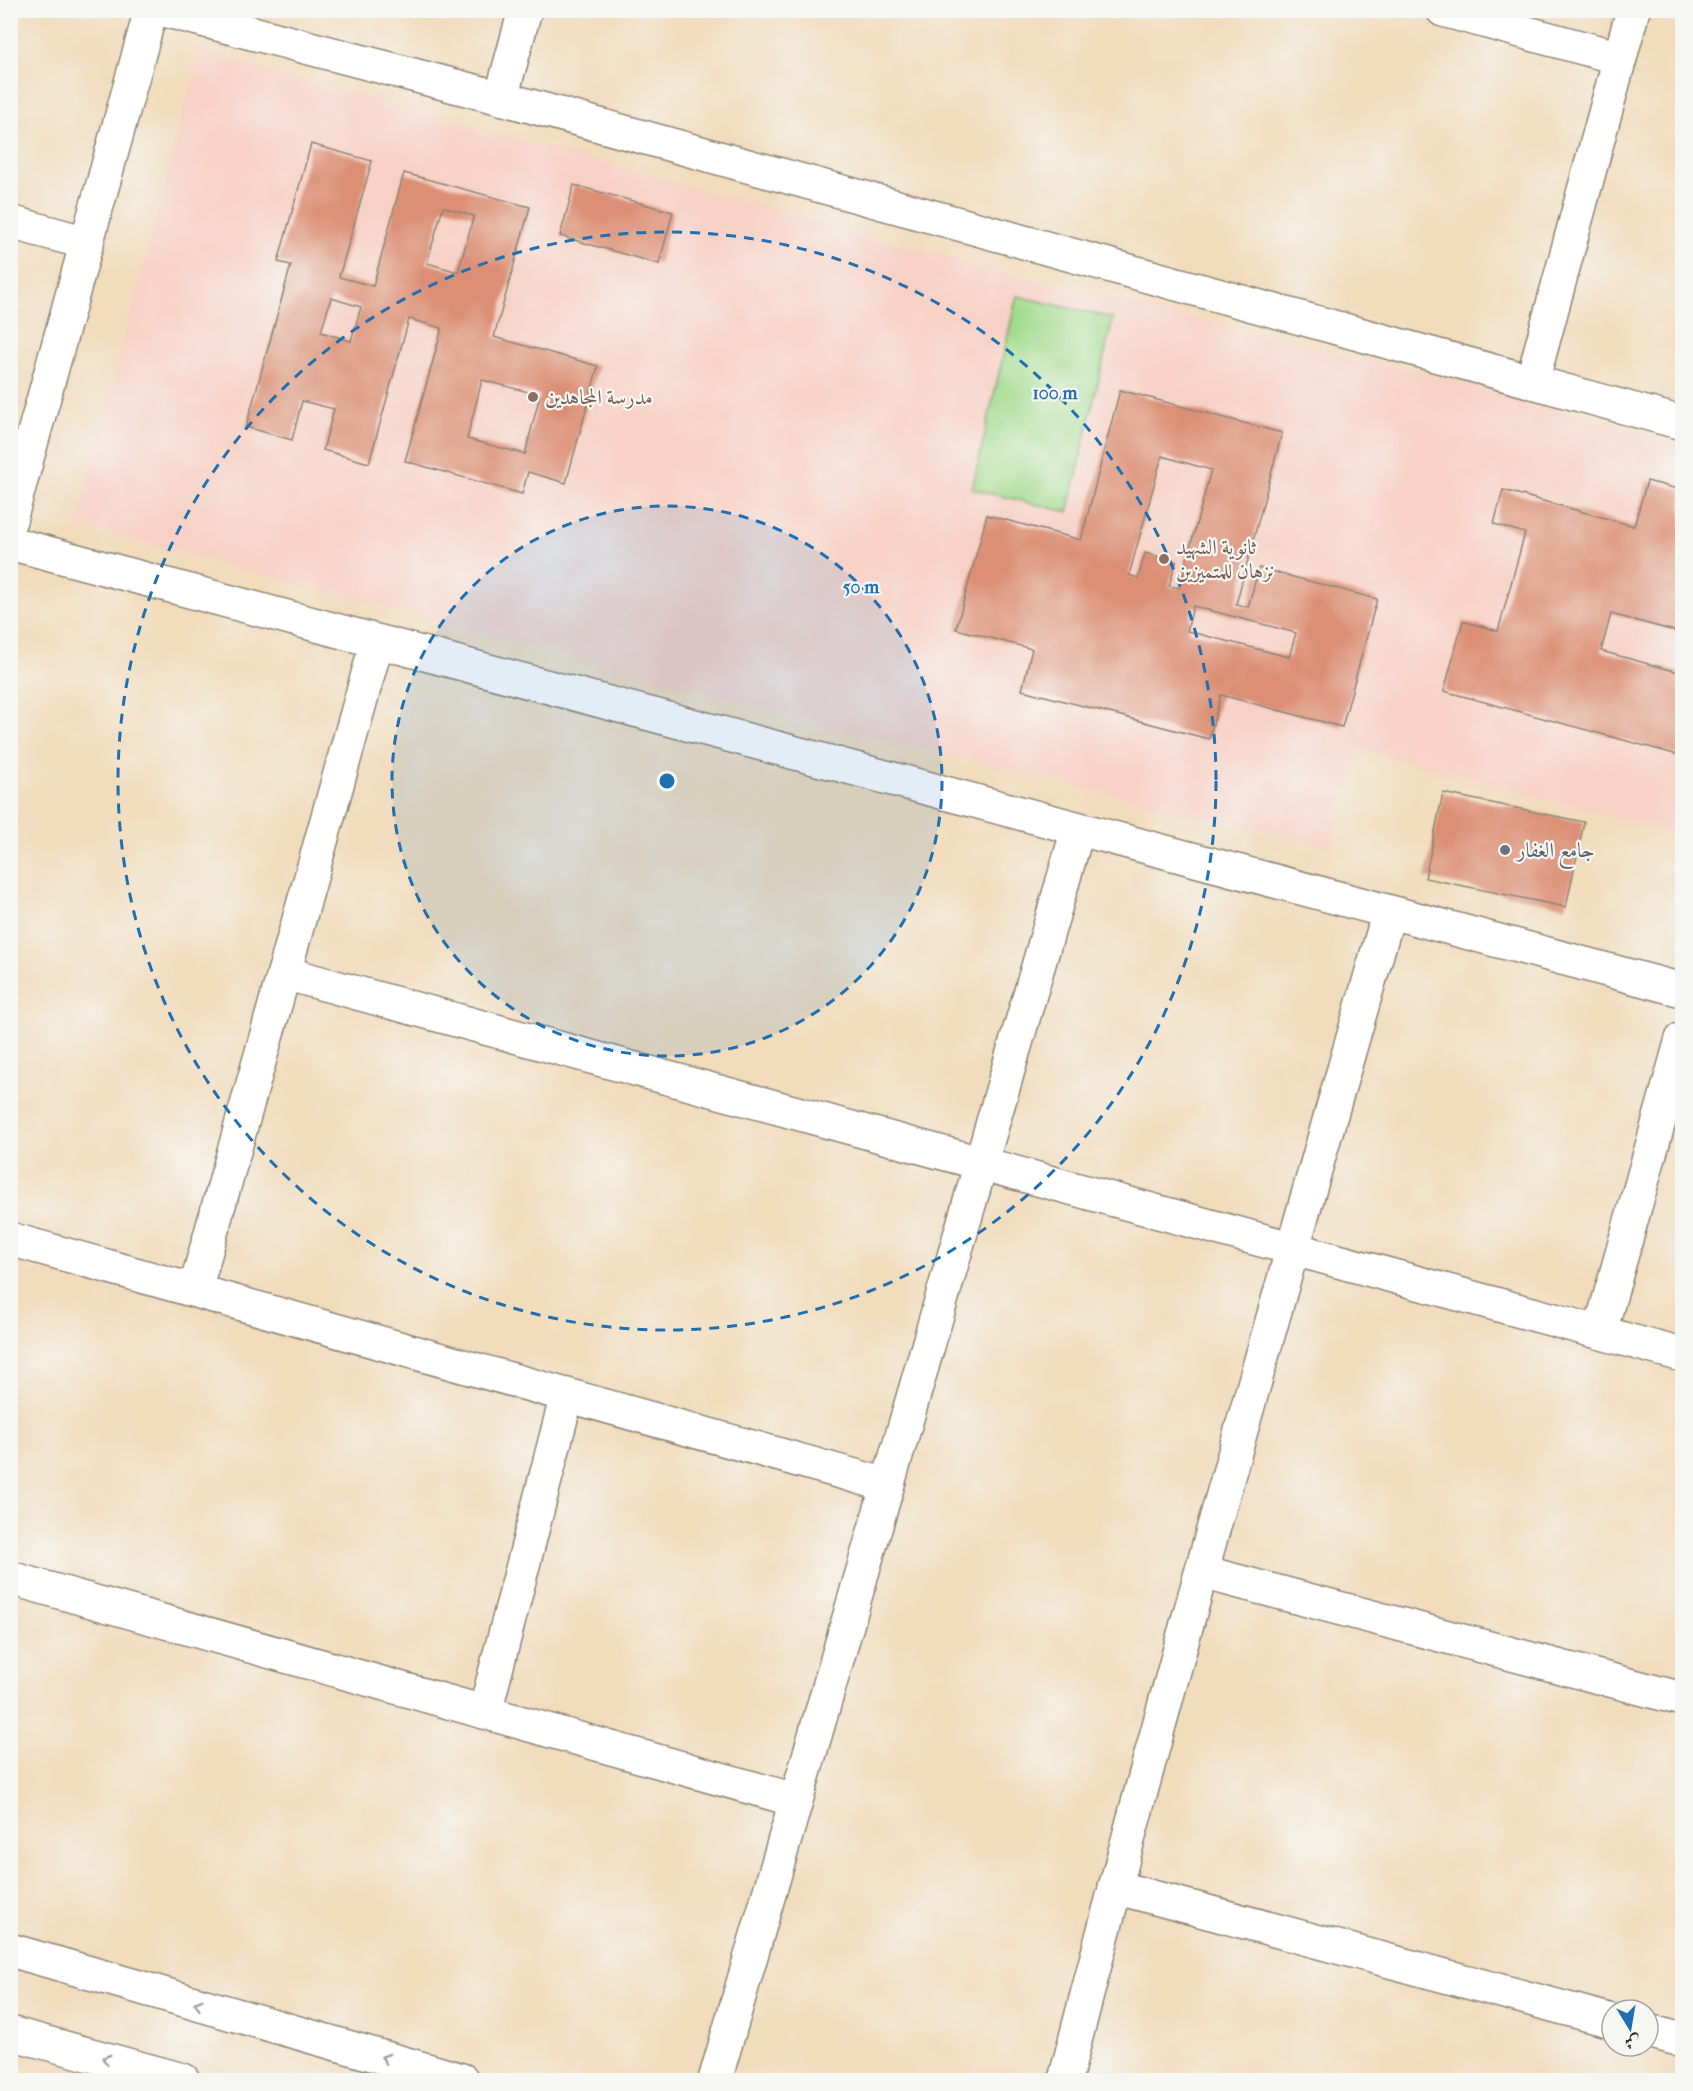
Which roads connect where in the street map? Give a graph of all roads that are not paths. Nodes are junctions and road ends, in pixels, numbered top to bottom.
1 (151, 10) edge
2 (165, 10) edge
3 (525, 10) edge
4 (1443, 10) edge
5 (1633, 10) edge
6 (1620, 58) junction
7 (501, 98) junction
8 (10, 222) edge
9 (87, 243) junction
10 (1532, 382) junction
11 (1683, 423) edge
12 (10, 520) edge
13 (10, 543) edge
14 (377, 642) junction
15 (1078, 829) junction
16 (1389, 912) junction
17 (284, 973) junction
18 (1683, 990) edge
19 (1683, 1039) edge
20 (981, 1163) junction
21 (10, 1239) edge
22 (1293, 1248) junction
23 (195, 1290) junction
24 (1600, 1332) junction
25 (1683, 1355) edge
26 (567, 1395) junction
27 (887, 1485) junction
28 (1202, 1572) junction
29 (10, 1578) edge
30 (1683, 1699) edge
31 (485, 1712) junction
32 (795, 1800) junction
33 (1114, 1887) junction
34 (10, 1950) edge
35 (1600, 2018) edge
36 (10, 2032) edge
37 (1660, 2034) edge
38 (1683, 2040) edge
39 (183, 2080) edge
40 (462, 2080) edge
41 (715, 2080) edge
42 (1065, 2080) edge

1 - 9 street
2 - 7 street
3 - 7 street
4 - 6 street
5 - 6 street
6 - 10 street
7 - 10 street
8 - 9 street
9 - 12 street
10 - 11 street
13 - 14 street
14 - 15 street
14 - 17 street
15 - 16 street
15 - 20 street
16 - 18 street
16 - 22 street
17 - 20 street
17 - 23 street
19 - 24 street
20 - 22 street
20 - 27 street
21 - 23 street
22 - 24 street
22 - 28 street
23 - 26 street
24 - 25 street
26 - 27 street
26 - 31 street
27 - 32 street
28 - 30 street
28 - 33 street
29 - 31 street
31 - 32 street
32 - 41 street
33 - 35 street
33 - 42 street
40 -> 34 street
39 -> 36 street
37 - 38 street

